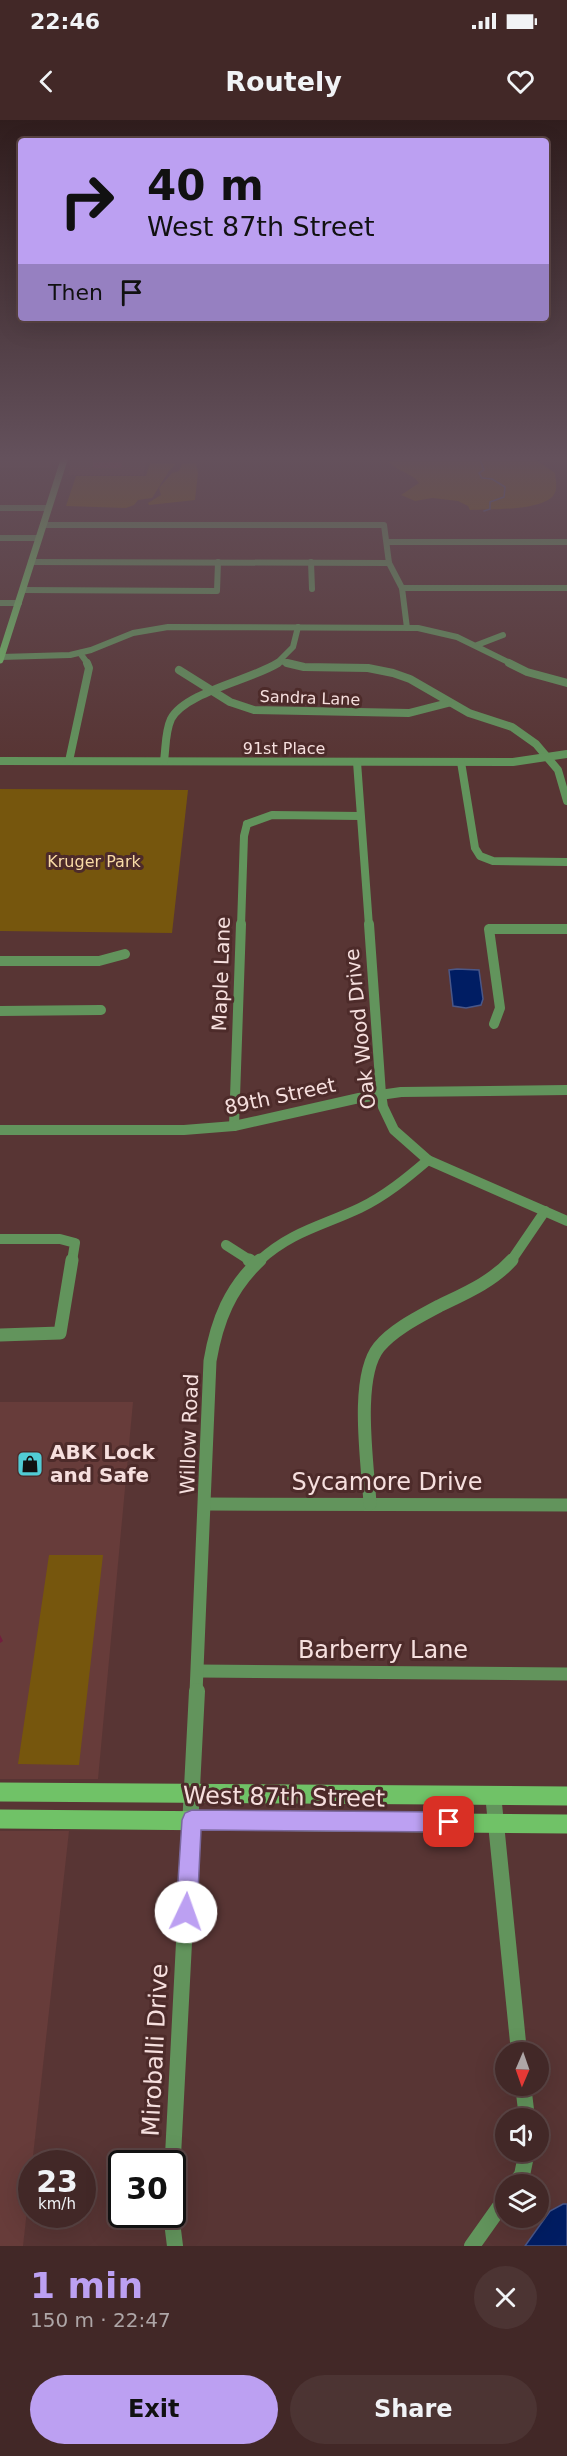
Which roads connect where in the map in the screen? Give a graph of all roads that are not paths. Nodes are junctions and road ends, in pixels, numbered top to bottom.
1 (31, 562) joint
2 (218, 562) junction
3 (311, 562) junction
4 (389, 562) joint
5 (402, 588) junction
6 (567, 588) edge
7 (312, 589) dead end
8 (23, 590) junction
9 (0, 603) edge
10 (19, 603) junction
11 (298, 627) junction
12 (407, 628) junction
13 (503, 635) dead end
14 (477, 645) junction
15 (80, 653) junction
16 (1, 658) edge
17 (280, 662) junction
18 (179, 670) dead end
19 (566, 683) edge
20 (212, 692) junction
21 (448, 702) junction
22 (567, 754) edge
23 (548, 758) junction
24 (0, 761) edge
25 (69, 761) junction
26 (164, 761) junction
27 (357, 762) junction
28 (461, 762) junction
29 (567, 801) edge
30 (360, 816) junction
31 (567, 862) edge
32 (567, 929) edge
33 (125, 954) dead end
34 (0, 961) edge
35 (101, 1010) dead end
36 (0, 1011) edge
37 (494, 1024) dead end
38 (567, 1090) edge
39 (381, 1094) junction
40 (234, 1126) junction
41 (0, 1130) edge
42 (428, 1160) junction
43 (545, 1211) junction
44 (567, 1221) edge
45 (0, 1239) edge
46 (226, 1245) dead end
47 (255, 1264) junction
48 (0, 1335) edge
49 (206, 1504) junction
50 (370, 1504) junction
51 (567, 1505) edge
52 (198, 1671) junction
53 (567, 1674) edge
54 (0, 1792) edge
55 (193, 1792) junction
56 (493, 1794) junction
57 (567, 1796) edge
58 (0, 1819) edge
59 (192, 1820) junction
60 (495, 1823) junction
61 (567, 1824) edge
62 (518, 2042) edge
63 (173, 2150) edge
64 (495, 2214) edge
65 (173, 2228) edge
66 (175, 2246) edge
67 (472, 2246) edge

1 - 2 street
1 - 8 street
2 - 3 street
2 - 8 street
3 - 4 street
3 - 7 street
4 - 5 street
5 - 6 street
5 - 12 street
8 - 10 street
9 - 10 street
10 - 16 street
11 - 12 street
11 - 15 street
11 - 17 street
12 - 14 street
13 - 14 street
14 - 19 street
15 - 16 street
15 - 25 street
17 - 20 street
17 - 21 street
18 - 20 street, Sandra Lane
20 - 21 street, Sandra Lane
20 - 26 street
21 - 23 street
22 - 23 street, 91st Place
23 - 28 street, 91st Place
23 - 29 street
24 - 25 street, 91st Place
25 - 26 street, 91st Place
26 - 27 street, 91st Place
27 - 28 street, 91st Place
27 - 30 street, Oak Wood Drive
28 - 31 street
30 - 39 street, Oak Wood Drive
30 - 40 street, Maple Lane
32 - 37 street
33 - 34 street
35 - 36 street
38 - 39 street, 89th Street
39 - 40 street, 89th Street
39 - 42 street, Oak Wood Drive
40 - 41 street, 89th Street
42 - 43 street, Oak Wood Drive
42 - 47 street, Willow Road
43 - 44 street, Oak Wood Drive
43 - 50 street
45 - 48 street
46 - 47 street
47 - 49 street, Willow Road
49 - 50 street, Sycamore Drive
49 - 52 street, Willow Road
50 - 51 street, Sycamore Drive
52 - 53 street, Barberry Lane
52 - 55 street, Willow Road
54 - 55 street, West 87th Street
55 - 56 street, West 87th Street
55 - 59 street, Willow Road
56 - 57 street, West 87th Street
56 - 60 street
58 - 59 street, West 87th Street
59 - 60 street, West 87th Street
59 - 63 street, Miroballi Drive
60 - 61 street, West 87th Street
60 - 62 street
64 - 67 street
65 - 66 street

